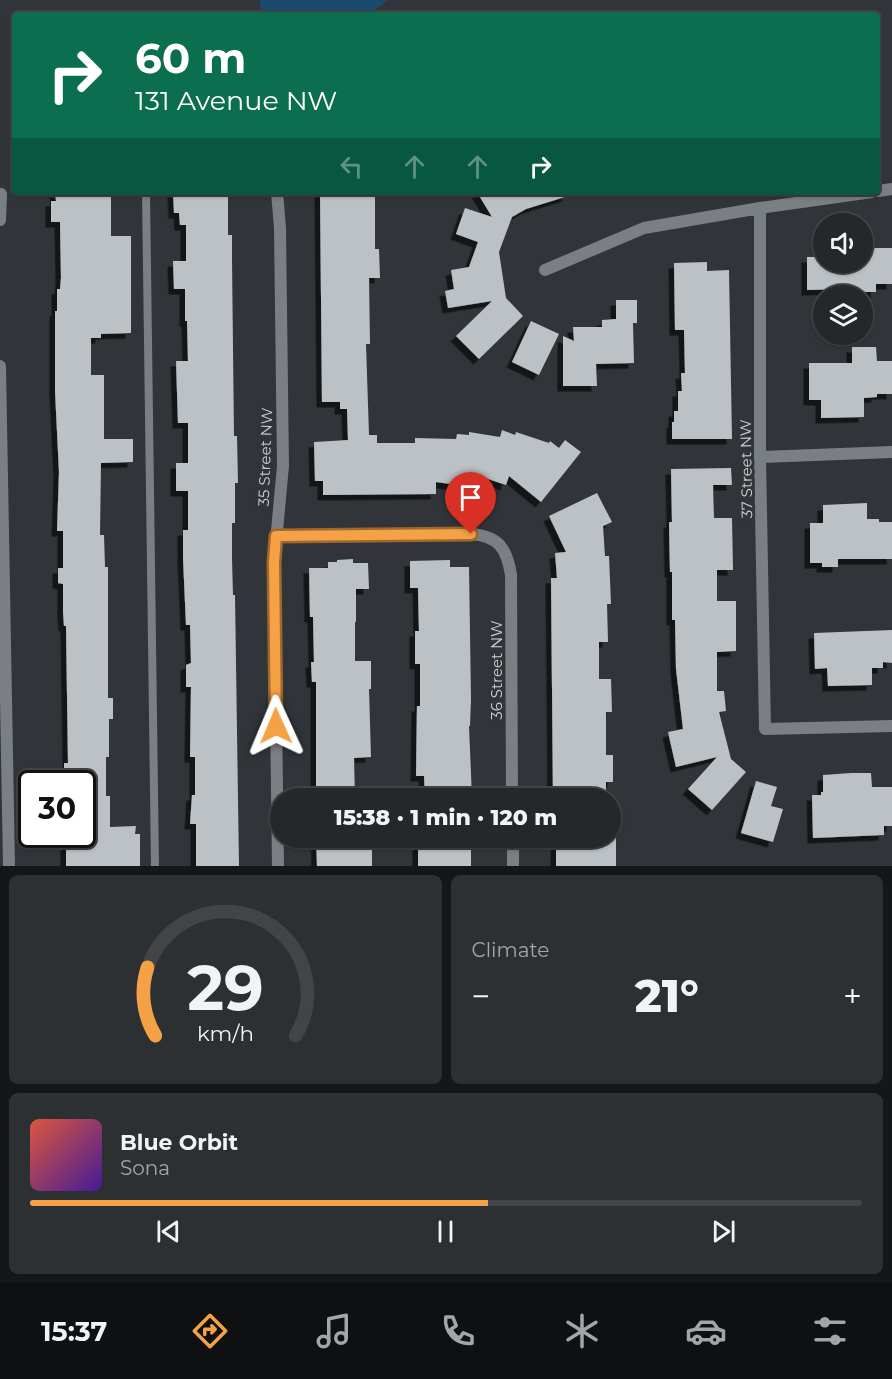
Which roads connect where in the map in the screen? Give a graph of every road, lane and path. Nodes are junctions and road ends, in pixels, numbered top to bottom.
1 (1, 194) edge
2 (146, 195) edge
3 (277, 195) edge
4 (851, 195) edge
5 (760, 208) junction
6 (0, 220) edge
7 (546, 270) dead end
8 (0, 366) edge
9 (892, 452) edge
10 (760, 457) junction
11 (276, 536) junction
12 (2, 639) edge
13 (892, 726) edge
14 (512, 788) edge
15 (513, 848) edge
16 (9, 866) edge
17 (155, 866) edge
18 (278, 866) edge
19 (513, 866) edge

1 - 6 street
2 - 17 lane
3 - 11 street, 35 Street NW
4 - 5 street
5 - 7 street
5 - 10 street, 37 Street NW
8 - 12 street
9 - 10 street
10 - 13 street, 37 Street NW
11 - 14 street, 36 Street NW
11 - 18 street, 35 Street NW
12 - 16 street
15 - 19 street

